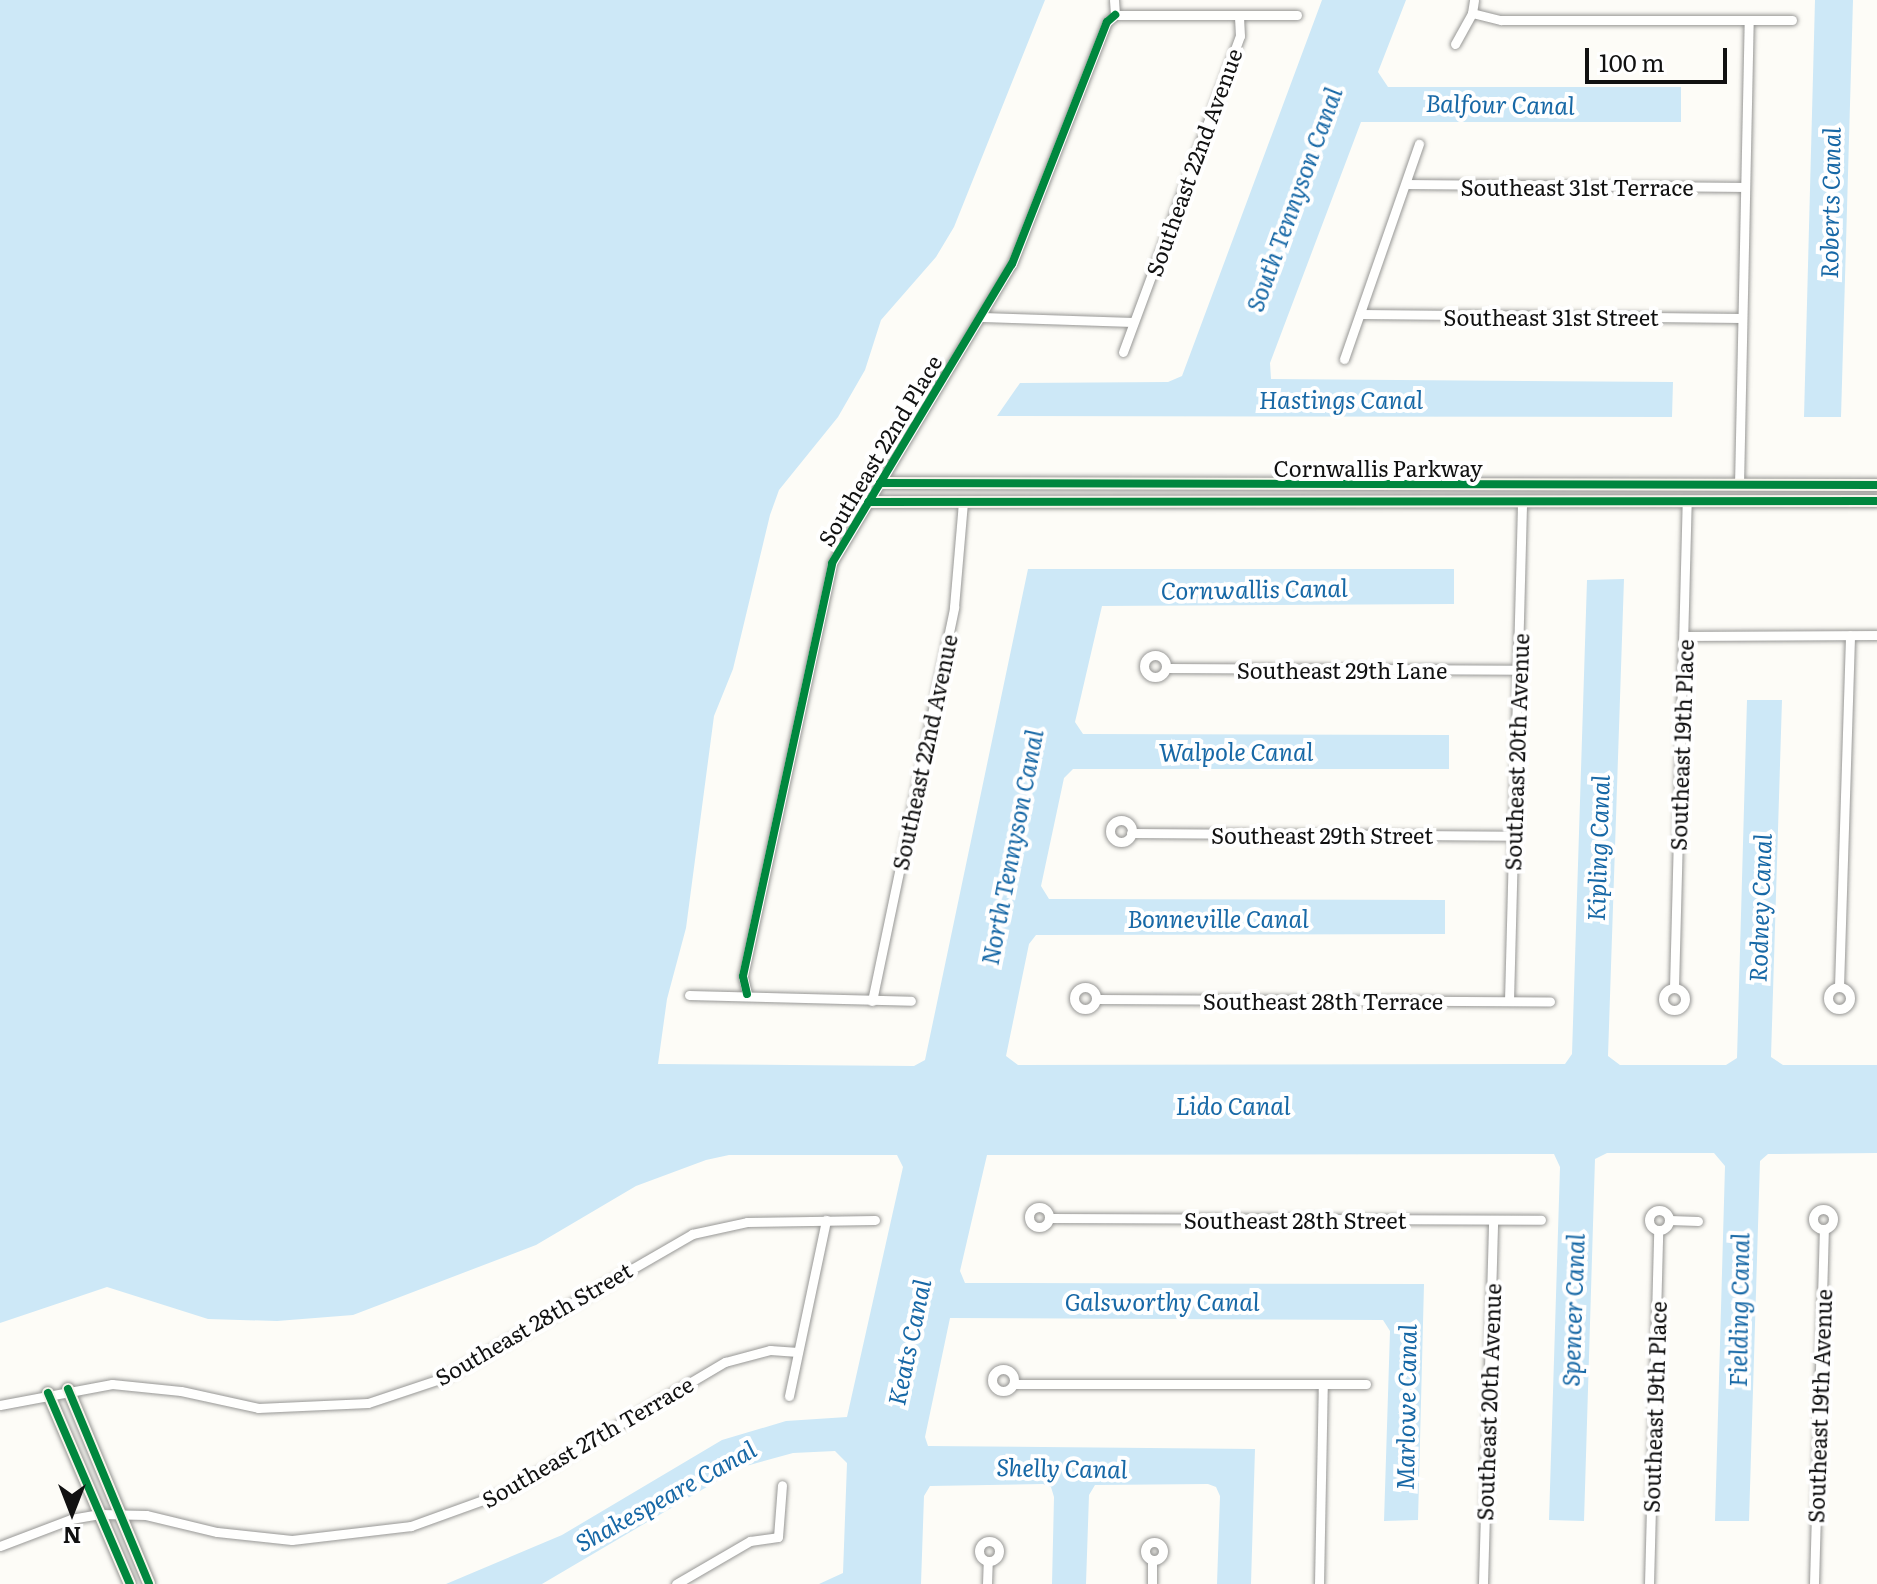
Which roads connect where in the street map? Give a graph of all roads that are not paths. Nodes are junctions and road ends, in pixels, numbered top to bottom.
1 (1114, 0) edge
2 (1474, 0) edge
3 (1472, 13) junction
4 (1115, 15) junction
5 (1239, 15) junction
6 (1297, 15) dead end
7 (1792, 20) dead end
8 (1749, 21) junction
9 (1455, 44) dead end
10 (1419, 144) dead end
11 (1409, 184) junction
12 (1745, 187) junction
13 (1360, 314) junction
14 (982, 317) junction
15 (1742, 318) junction
16 (1133, 322) junction
17 (1123, 352) dead end
18 (1344, 359) dead end
19 (880, 483) junction
20 (1687, 485) junction
21 (1739, 485) junction
22 (1877, 485) edge
23 (1265, 486) junction
24 (1522, 486) junction
25 (1877, 501) edge
26 (868, 502) junction
27 (963, 502) junction
28 (1265, 502) junction
29 (1687, 502) junction
30 (1739, 502) junction
31 (1522, 503) junction
32 (1850, 635) junction
33 (1877, 635) edge
34 (1684, 636) junction
35 (1166, 668) dead end
36 (1519, 670) junction
37 (1131, 833) dead end
38 (1514, 836) junction
39 (1839, 987) dead end
40 (1674, 988) dead end
41 (747, 994) junction
42 (689, 995) dead end
43 (1096, 999) dead end
44 (872, 1001) junction
45 (911, 1001) dead end
46 (1509, 1001) junction
47 (1550, 1001) dead end
48 (1049, 1218) dead end
49 (826, 1220) junction
50 (875, 1220) dead end
51 (1493, 1220) junction
52 (1541, 1220) dead end
53 (1669, 1220) junction
54 (1698, 1221) dead end
55 (1824, 1229) dead end
56 (1658, 1230) junction
57 (798, 1352) junction
58 (1014, 1384) dead end
59 (1323, 1384) junction
60 (1366, 1384) dead end
61 (68, 1389) junction
62 (48, 1393) junction
63 (789, 1396) dead end
64 (0, 1405) edge
65 (782, 1485) dead end
66 (100, 1514) junction
67 (118, 1514) junction
68 (0, 1546) edge
69 (988, 1561) dead end
70 (1152, 1561) dead end
71 (130, 1584) edge
72 (149, 1584) edge
73 (676, 1584) edge
74 (987, 1584) edge
75 (1152, 1584) edge
76 (1319, 1584) edge
77 (1483, 1584) edge
78 (1649, 1584) edge
79 (1814, 1584) edge

1 - 4 street
2 - 3 street
3 - 8 street
3 - 9 street
4 - 5 street
4 - 14 street, Southeast 22nd Place
5 - 6 street
5 - 16 street, Southeast 22nd Avenue
7 - 8 street
8 - 12 street
10 - 11 street
11 - 12 street, Southeast 31st Terrace
11 - 13 street
12 - 15 street
13 - 15 street, Southeast 31st Street
13 - 18 street
14 - 16 street
14 - 19 street, Southeast 22nd Place
15 - 21 street
16 - 17 street, Southeast 22nd Avenue
19 - 23 street, Cornwallis Parkway
19 - 26 street, Southeast 22nd Place
20 - 21 street, Cornwallis Parkway
20 - 24 street, Cornwallis Parkway
20 - 29 street
21 - 22 street, Cornwallis Parkway
21 - 30 street
23 - 24 street, Cornwallis Parkway
23 - 28 street
24 - 31 street
25 - 30 street, Cornwallis Parkway
26 - 27 street, Cornwallis Parkway
26 - 41 street, Southeast 22nd Place
27 - 28 street, Cornwallis Parkway
27 - 44 street, Southeast 22nd Avenue
28 - 31 street, Cornwallis Parkway
29 - 30 street, Cornwallis Parkway
29 - 31 street, Cornwallis Parkway
29 - 34 street, Southeast 19th Place
31 - 36 street, Southeast 20th Avenue
32 - 33 street
32 - 34 street
32 - 39 street
34 - 40 street, Southeast 19th Place
35 - 36 street, Southeast 29th Lane
36 - 38 street, Southeast 20th Avenue
37 - 38 street, Southeast 29th Street
38 - 46 street, Southeast 20th Avenue
41 - 42 street
41 - 44 street
43 - 46 street, Southeast 28th Terrace
44 - 45 street
46 - 47 street, Southeast 28th Terrace
48 - 51 street, Southeast 28th Street
49 - 50 street, Southeast 28th Street
49 - 57 street
49 - 61 street, Southeast 28th Street
51 - 52 street, Southeast 28th Street
51 - 77 street, Southeast 20th Avenue
53 - 54 street
53 - 56 street
53 - 56 street, Southeast 19th Place
55 - 79 street, Southeast 19th Avenue
56 - 78 street, Southeast 19th Place
57 - 63 street
57 - 67 street, Southeast 27th Terrace
58 - 59 street
59 - 60 street
59 - 76 street
61 - 62 street, Southeast 28th Street
61 - 67 street
62 - 64 street, Southeast 28th Street
62 - 66 street
65 - 73 street
66 - 67 street, Southeast 27th Terrace
66 - 68 street, Southeast 27th Terrace
66 - 71 street
67 - 72 street
69 - 74 street
70 - 75 street

